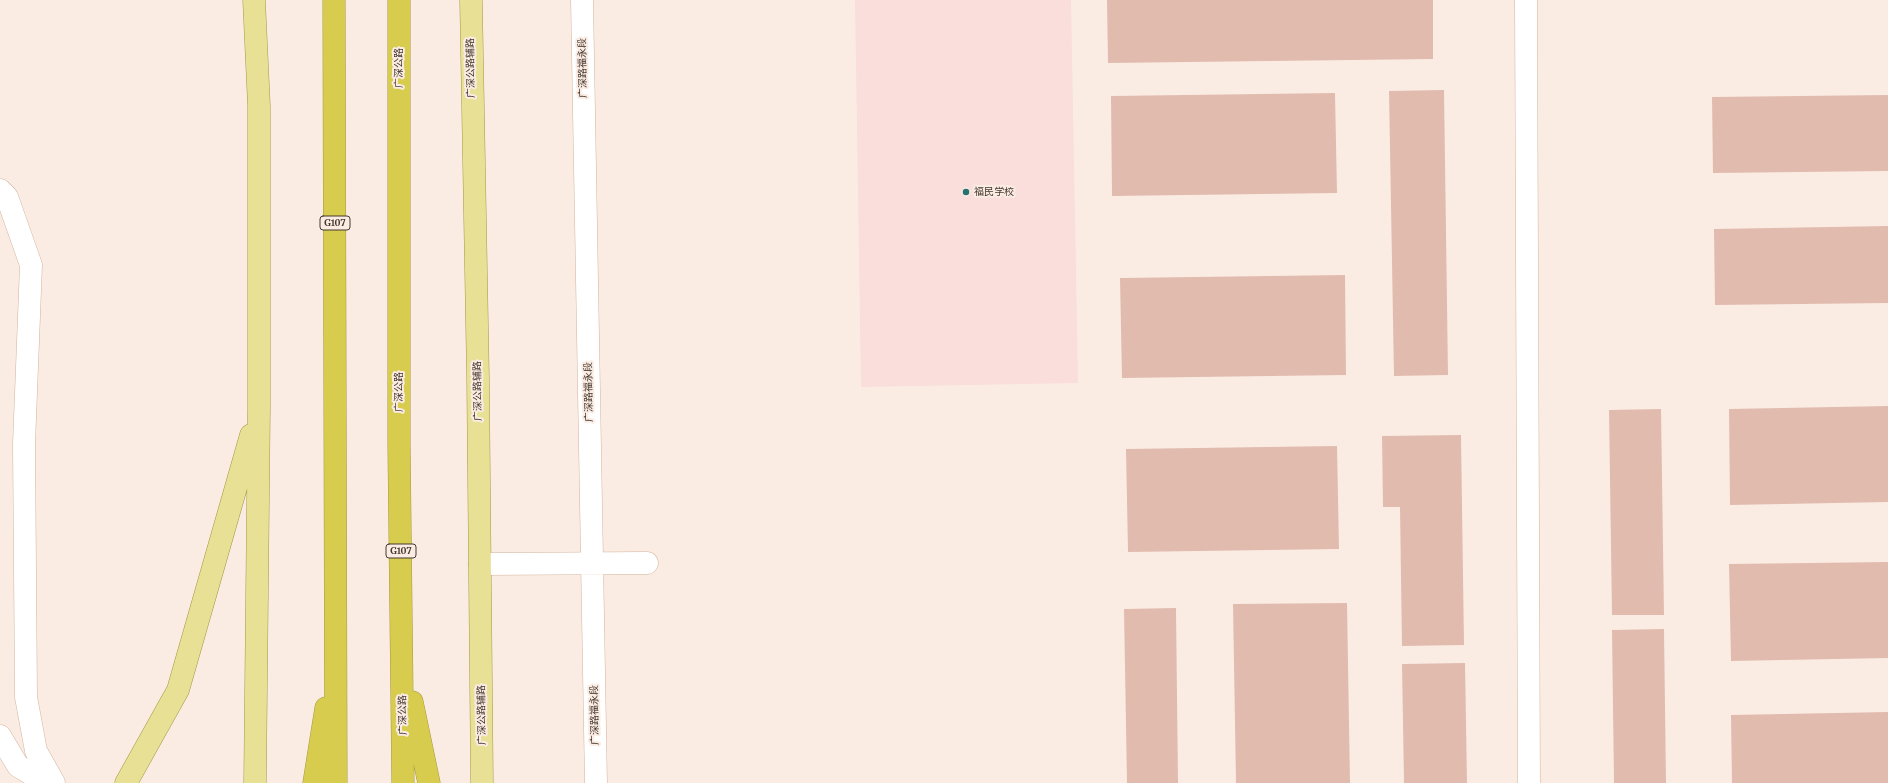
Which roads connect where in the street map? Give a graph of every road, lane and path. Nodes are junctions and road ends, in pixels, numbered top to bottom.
1 (238, 0) edge
2 (254, 0) edge
3 (334, 0) edge
4 (399, 0) edge
5 (463, 0) edge
6 (471, 0) edge
7 (582, 0) edge
8 (1526, 0) edge
9 (470, 31) junction
10 (258, 106) junction
11 (0, 190) edge
12 (259, 407) junction
13 (592, 563) junction
14 (647, 563) dead end
15 (480, 564) junction
16 (336, 643) junction
17 (402, 658) junction
18 (0, 736) edge
19 (46, 783) edge
20 (54, 783) edge
21 (126, 783) edge
22 (255, 783) edge
23 (314, 783) edge
24 (336, 783) edge
25 (403, 783) edge
26 (429, 783) edge
27 (482, 783) edge
28 (596, 783) edge
29 (1529, 783) edge

1 - 10 main road
2 - 10 main road
3 - 16 highway, G107
4 - 17 highway, 广深公路 / G107
5 - 9 main road
6 - 9 main road, 广深公路辅路
7 - 13 street, 广深路福永段
8 - 29 street
9 - 15 main road, 广深公路辅路
10 - 12 main road
11 - 20 street
12 - 21 main road
12 - 22 main road
13 - 14 street
13 - 15 street
13 - 28 street, 广深路福永段
15 - 27 main road, 广深公路辅路
16 - 23 highway
16 - 24 highway, G107
17 - 25 highway, 广深公路 / G107
17 - 26 highway
18 - 19 street

